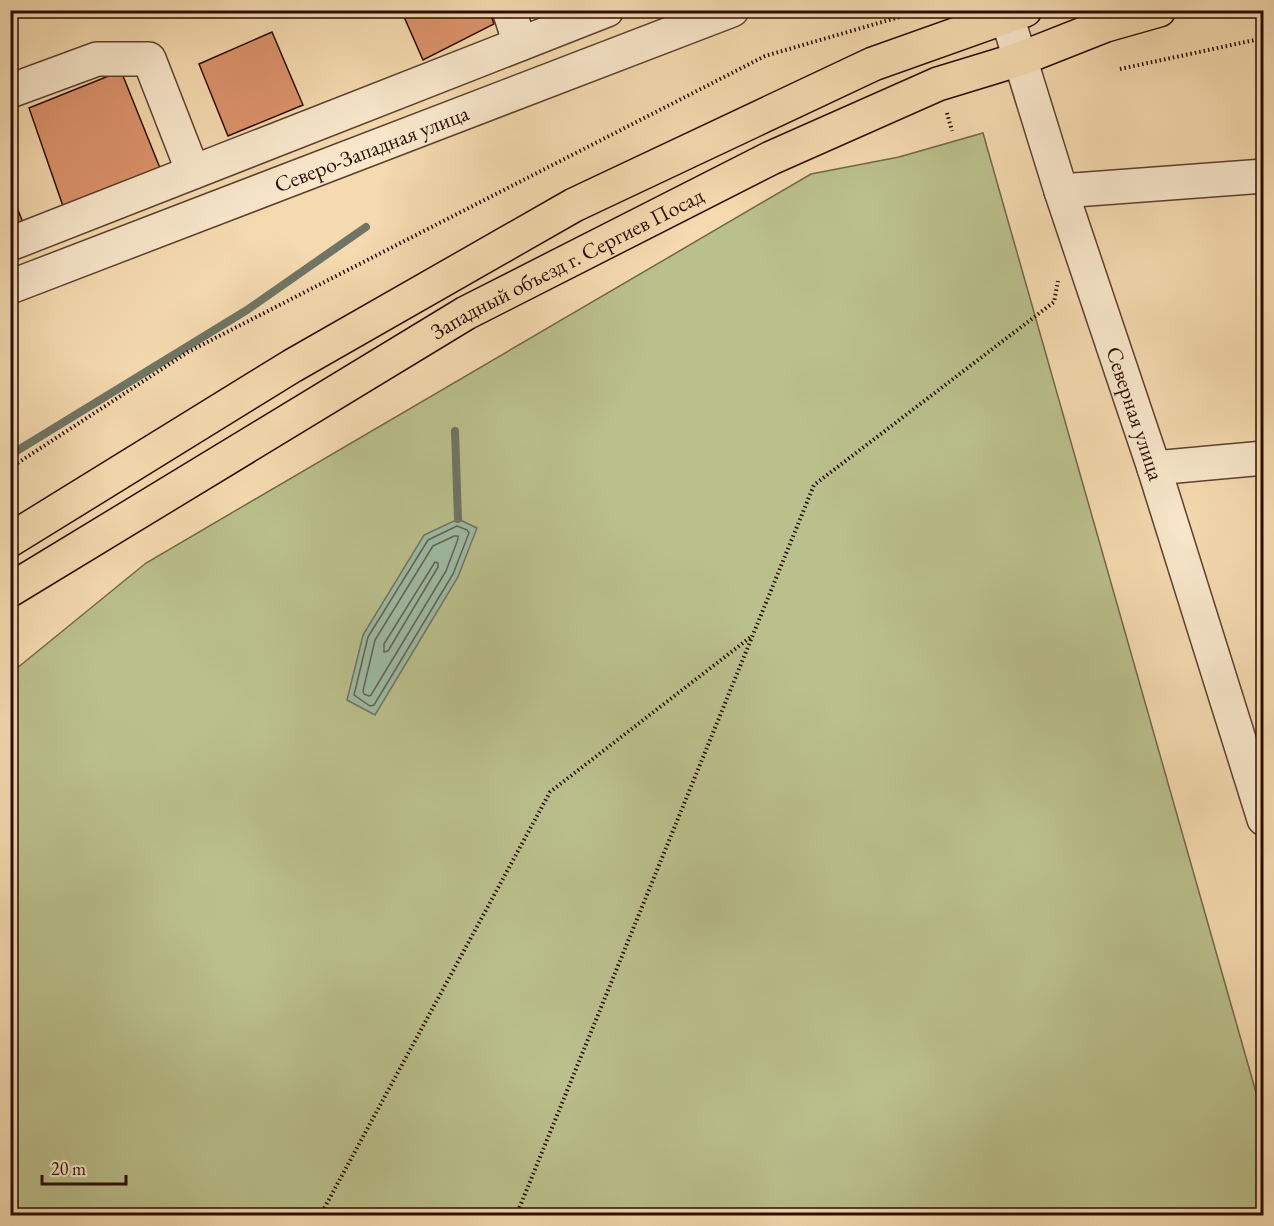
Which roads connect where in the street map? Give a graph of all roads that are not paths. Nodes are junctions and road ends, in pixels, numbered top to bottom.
1 (508, 10) edge
2 (607, 10) edge
3 (732, 10) edge
4 (1159, 10) edge
5 (1012, 13) edge
6 (520, 44) junction
7 (1020, 59) junction
8 (10, 91) edge
9 (193, 172) junction
10 (1263, 176) edge
11 (1060, 190) junction
12 (10, 244) edge
13 (10, 287) edge
14 (1263, 458) edge
15 (1154, 468) junction
16 (10, 540) edge
17 (10, 590) edge
18 (1263, 819) edge

1 - 6 street
2 - 6 street
3 - 13 street, Северо-Западная улица
4 - 7 main road, Западный объезд г. Сергиев Посад
5 - 7 street, Северная улица
5 - 16 main road, Западный объезд г. Сергиев Посад
6 - 9 street
7 - 11 street, Северная улица
7 - 17 main road, Западный объезд г. Сергиев Посад
8 - 9 street
9 - 12 street
10 - 11 street
11 - 15 street, Северная улица
14 - 15 street
15 - 18 street, Северная улица

